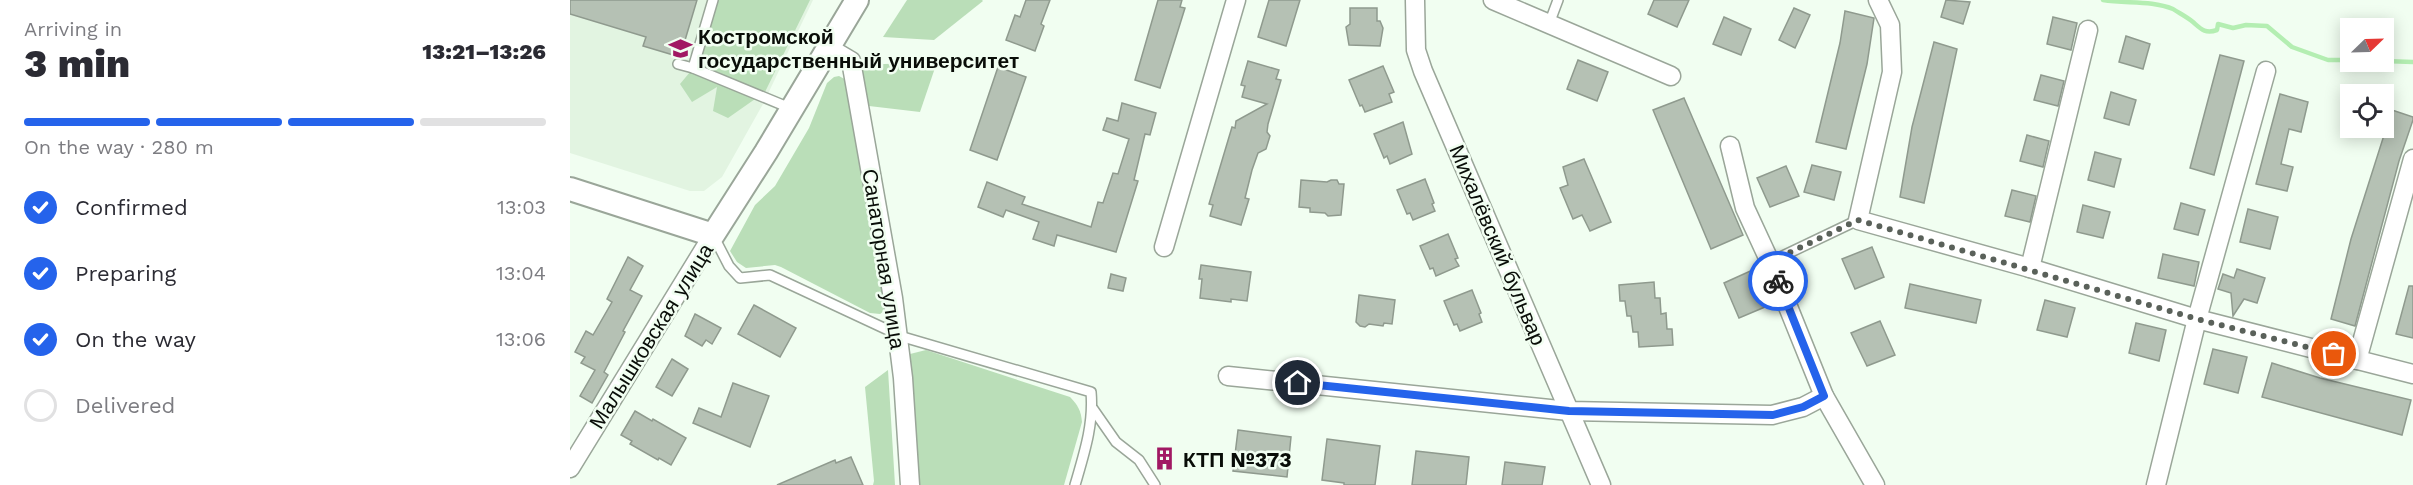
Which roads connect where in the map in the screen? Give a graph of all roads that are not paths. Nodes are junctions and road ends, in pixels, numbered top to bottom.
1 (713, 0) edge
2 (856, 0) edge
3 (1236, 0) edge
4 (1416, 0) edge
5 (1493, 0) edge
6 (1558, 0) edge
7 (1878, 0) edge
8 (1548, 24) junction
9 (2088, 30) dead end
10 (829, 48) junction
11 (678, 64) dead end
12 (693, 68) junction
13 (2266, 71) dead end
14 (1671, 76) dead end
15 (791, 109) junction
16 (1730, 146) dead end
17 (2413, 159) edge
18 (570, 189) edge
19 (1858, 220) junction
20 (713, 235) junction
21 (1164, 246) dead end
22 (1770, 262) junction
23 (2030, 268) junction
24 (2197, 319) junction
25 (897, 333) junction
26 (2357, 360) junction
27 (2413, 374) edge
28 (1228, 376) dead end
29 (1824, 396) junction
30 (1093, 409) junction
31 (1569, 411) junction
32 (570, 468) edge
33 (910, 485) edge
34 (1075, 485) edge
35 (1155, 485) edge
36 (1601, 485) edge
37 (1875, 485) edge
38 (2156, 485) edge

1 - 12 lane
2 - 10 street
3 - 21 street
4 - 31 street, Михалёвский бульвар
5 - 8 street
6 - 8 lane
7 - 19 street
8 - 14 street
9 - 23 street
10 - 15 street
10 - 25 street, Санаторная улица
11 - 12 lane
12 - 15 lane
13 - 24 street
15 - 20 street
16 - 22 street
17 - 26 street
18 - 20 street
19 - 22 lane
19 - 23 street
20 - 25 lane
20 - 32 street, Малышковская улица
22 - 29 street
23 - 24 street
24 - 26 street
24 - 38 street
25 - 30 lane
25 - 33 street, Санаторная улица
26 - 27 street
28 - 31 street
29 - 31 street
29 - 37 street
30 - 34 lane
30 - 35 lane
31 - 36 street, Михалёвский бульвар

